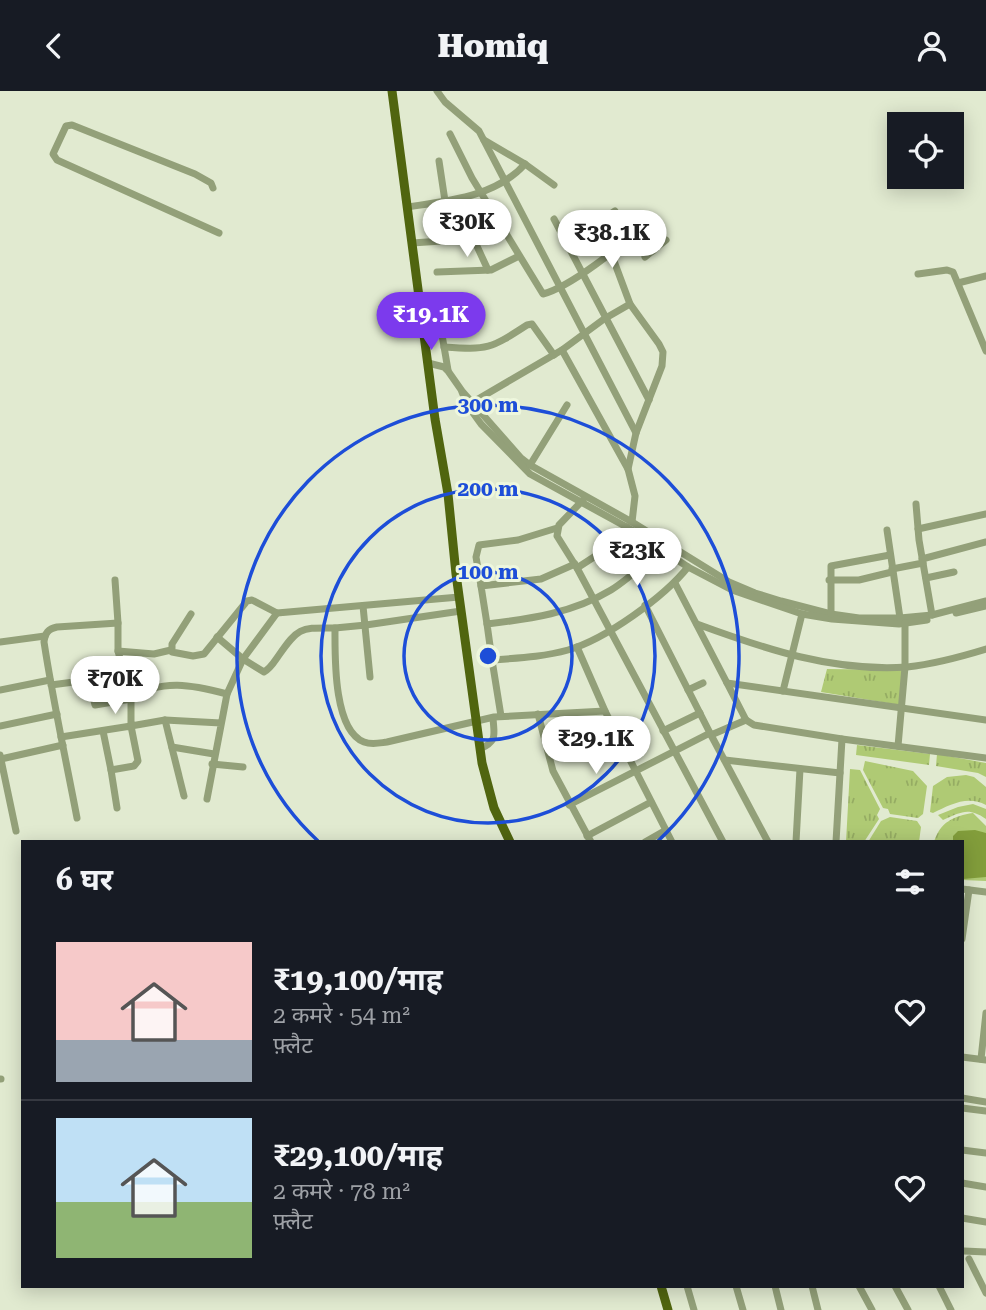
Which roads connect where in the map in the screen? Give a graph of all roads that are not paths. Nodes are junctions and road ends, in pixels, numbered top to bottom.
1 (392, 91) edge
2 (438, 91) edge
3 (450, 134) dead end
4 (483, 139) junction
5 (439, 161) dead end
6 (525, 164) junction
7 (505, 180) junction
8 (554, 185) dead end
9 (214, 188) dead end
10 (480, 192) junction
11 (445, 201) junction
12 (407, 207) junction
13 (615, 211) dead end
14 (554, 219) dead end
15 (219, 233) dead end
16 (666, 240) dead end
17 (412, 243) junction
18 (566, 245) junction
19 (653, 251) junction
20 (611, 253) junction
21 (519, 256) junction
22 (645, 257) dead end
23 (488, 270) junction
24 (437, 272) dead end
25 (581, 273) junction
26 (918, 274) dead end
27 (986, 276) edge
28 (958, 283) junction
29 (560, 287) junction
30 (630, 304) junction
31 (604, 319) junction
32 (441, 329) dead end
33 (583, 335) junction
34 (444, 347) junction
35 (562, 350) junction
36 (986, 351) edge
37 (554, 355) junction
38 (428, 363) junction
39 (448, 371) junction
40 (462, 391) junction
41 (649, 400) junction
42 (473, 403) junction
43 (567, 405) dead end
44 (636, 433) junction
45 (530, 465) junction
46 (628, 469) junction
47 (583, 499) junction
48 (916, 504) dead end
49 (986, 514) edge
50 (630, 525) junction
51 (558, 528) junction
52 (918, 529) junction
53 (887, 530) dead end
54 (986, 542) edge
55 (661, 549) junction
56 (890, 555) junction
57 (923, 561) junction
58 (576, 566) junction
59 (688, 567) junction
60 (892, 570) junction
61 (954, 572) dead end
62 (926, 578) junction
63 (115, 580) dead end
64 (829, 580) junction
65 (676, 583) junction
66 (481, 586) junction
67 (459, 597) junction
68 (594, 600) junction
69 (986, 601) edge
70 (645, 605) junction
71 (363, 606) junction
72 (986, 606) edge
73 (461, 611) junction
74 (277, 613) junction
75 (191, 614) dead end
76 (802, 614) junction
77 (831, 614) junction
78 (932, 615) junction
79 (902, 621) junction
80 (118, 623) junction
81 (487, 624) junction
82 (696, 624) junction
83 (366, 625) junction
84 (335, 628) junction
85 (610, 631) junction
86 (45, 636) junction
87 (218, 637) junction
88 (0, 642) edge
89 (577, 647) junction
90 (986, 649) edge
91 (171, 650) junction
92 (118, 651) junction
93 (792, 656) junction
94 (243, 659) junction
95 (492, 660) junction
96 (905, 667) junction
97 (369, 677) dead end
98 (51, 682) junction
99 (703, 683) dead end
100 (726, 683) junction
101 (0, 690) edge
102 (688, 690) junction
103 (783, 691) junction
104 (227, 694) junction
105 (131, 699) junction
106 (902, 708) junction
107 (605, 711) junction
108 (700, 713) junction
109 (57, 714) junction
110 (538, 714) junction
111 (497, 717) junction
112 (165, 720) junction
113 (746, 720) junction
114 (986, 720) edge
115 (610, 721) junction
116 (476, 722) junction
117 (221, 723) junction
118 (0, 726) edge
119 (131, 726) junction
120 (103, 731) junction
121 (663, 731) junction
122 (584, 733) dead end
123 (711, 734) junction
124 (842, 739) junction
125 (62, 741) junction
126 (898, 746) junction
127 (172, 747) junction
128 (480, 749) junction
129 (673, 751) junction
130 (214, 754) junction
131 (0, 757) edge
132 (986, 758) edge
133 (724, 760) junction
134 (212, 764) junction
135 (243, 767) dead end
136 (800, 769) junction
137 (111, 770) junction
138 (635, 771) junction
139 (840, 773) junction
140 (184, 796) dead end
141 (207, 799) dead end
142 (651, 802) junction
143 (569, 805) junction
144 (117, 808) dead end
145 (77, 818) dead end
146 (666, 830) junction
147 (16, 831) dead end
148 (589, 839) edge
149 (509, 840) edge
150 (648, 840) edge
151 (671, 840) edge
152 (722, 840) edge
153 (767, 840) edge
154 (796, 840) edge
155 (836, 840) edge
156 (965, 889) edge
157 (986, 892) edge
158 (986, 1013) edge
159 (964, 1057) edge
160 (983, 1059) edge
161 (964, 1098) edge
162 (986, 1101) edge
163 (964, 1108) edge
164 (986, 1111) edge
165 (964, 1150) edge
166 (986, 1153) edge
167 (964, 1183) edge
168 (986, 1187) edge
169 (964, 1218) edge
170 (986, 1222) edge
171 (964, 1249) edge
172 (986, 1252) edge
173 (966, 1260) edge
174 (662, 1288) edge
175 (688, 1288) edge
176 (737, 1288) edge
177 (776, 1288) edge
178 (812, 1288) edge
179 (860, 1288) edge
180 (896, 1288) edge
181 (940, 1288) edge
182 (986, 1293) edge
183 (668, 1310) edge
184 (694, 1310) edge
185 (743, 1310) edge
186 (781, 1310) edge
187 (818, 1310) edge
188 (872, 1310) edge
189 (908, 1310) edge
190 (951, 1310) edge

1 - 12 main road
2 - 4 street
3 - 10 street
4 - 6 street
4 - 7 street
5 - 11 street
6 - 7 street
6 - 8 street
7 - 10 street
7 - 29 street
9 - 15 street
10 - 11 street
10 - 21 street
11 - 12 street
12 - 17 main road
13 - 18 street
14 - 18 street
16 - 19 street
17 - 23 street
17 - 38 main road
18 - 25 street
19 - 20 street
19 - 22 street
20 - 25 street
20 - 30 street
21 - 23 street
21 - 29 street
23 - 24 street
25 - 29 street
25 - 31 street
26 - 28 street
27 - 28 street
28 - 36 street
29 - 33 street
30 - 31 street
30 - 41 street
31 - 33 street
31 - 41 street
32 - 34 street
33 - 35 street
33 - 44 street
34 - 37 street
34 - 39 street
35 - 37 street
35 - 46 street
37 - 42 street
38 - 39 street
38 - 67 main road
39 - 40 street
40 - 42 street
40 - 47 street
41 - 44 street
42 - 45 street
43 - 45 street
44 - 46 street
45 - 47 street
46 - 50 street
47 - 50 street
47 - 51 street
48 - 52 street
49 - 52 street
50 - 55 street
50 - 58 street
50 - 77 street
51 - 58 street
51 - 66 street
52 - 57 street
53 - 56 street
54 - 57 street
55 - 59 street
55 - 68 street
56 - 60 street
56 - 64 street
57 - 60 street
57 - 62 street
58 - 66 street
58 - 68 street
59 - 65 street
59 - 76 street
60 - 64 street
60 - 79 street
61 - 62 street
62 - 78 street
63 - 80 street
64 - 77 street
65 - 70 street
65 - 82 street
66 - 81 street
67 - 71 street
67 - 73 main road
68 - 81 street
68 - 85 street
69 - 78 street
70 - 85 street
70 - 102 street
71 - 74 street
71 - 83 street
72 - 79 street
73 - 83 street
73 - 116 main road
74 - 87 street
74 - 94 street
75 - 91 street
76 - 79 street
76 - 93 street
77 - 79 street
78 - 79 street
79 - 96 street
80 - 86 street
80 - 92 street
81 - 95 street
82 - 93 street
82 - 100 street
83 - 84 street
83 - 97 street
84 - 94 street
84 - 116 street
85 - 89 street
85 - 121 street
86 - 88 street
86 - 98 street
87 - 91 street
87 - 94 street
89 - 95 street
89 - 107 street
90 - 96 street
91 - 92 street
92 - 105 street
93 - 96 street
93 - 103 street
94 - 104 street
95 - 111 street
96 - 106 street
98 - 101 street
98 - 105 street
98 - 109 street
99 - 102 street
100 - 103 street
100 - 113 street
102 - 108 street
103 - 106 street
104 - 105 street
104 - 117 street
105 - 119 street
106 - 114 street
106 - 126 street
107 - 110 street
107 - 115 street
108 - 121 street
108 - 123 street
109 - 118 street
109 - 125 street
110 - 111 street
110 - 143 street
111 - 116 street
111 - 128 street
112 - 117 street
112 - 119 street
112 - 127 street
113 - 123 street
113 - 124 street
115 - 122 street
115 - 138 street
116 - 128 main road
117 - 130 street
119 - 120 street
119 - 137 street
120 - 125 street
120 - 137 street
121 - 129 street
123 - 129 street
123 - 133 street
124 - 126 street
124 - 139 street
125 - 131 street
125 - 145 street
126 - 132 street
127 - 130 street
127 - 140 street
128 - 149 main road
129 - 138 street
129 - 152 street
130 - 134 street
131 - 147 street
133 - 136 street
133 - 153 street
134 - 135 street
134 - 141 street
136 - 139 street
136 - 154 street
137 - 144 street
138 - 142 street
138 - 143 street
139 - 155 street
142 - 146 street
142 - 148 street
143 - 148 street
146 - 150 street
146 - 151 street
156 - 157 street
158 - 160 street
159 - 160 street
161 - 162 street
163 - 164 street
165 - 166 street
167 - 168 street
169 - 170 street
171 - 172 street
173 - 182 street
174 - 183 main road
175 - 184 street
176 - 185 street
177 - 186 street
178 - 187 street
179 - 188 street
180 - 189 street
181 - 190 street

